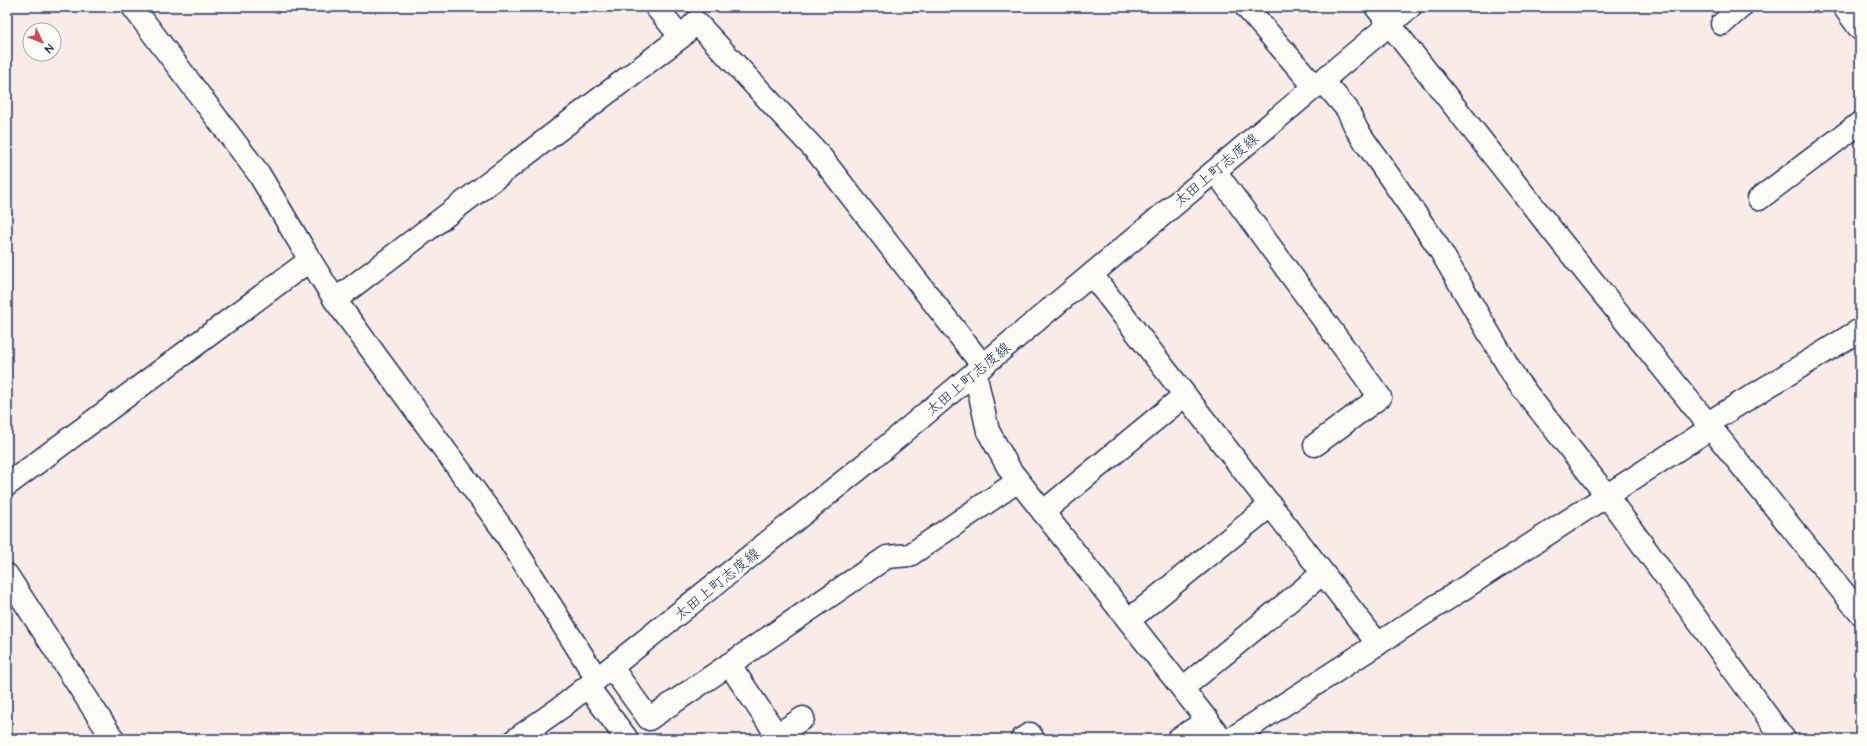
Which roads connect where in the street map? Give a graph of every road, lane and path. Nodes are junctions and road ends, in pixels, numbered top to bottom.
1 (133, 7) edge
2 (656, 7) edge
3 (1246, 7) edge
4 (1410, 7) edge
5 (1741, 7) edge
6 (1844, 7) edge
7 (1383, 15) edge
8 (1722, 24) dead end
9 (1860, 30) edge
10 (681, 37) junction
11 (1319, 83) junction
12 (1860, 123) edge
13 (1215, 171) junction
14 (1759, 199) dead end
15 (310, 260) junction
16 (1092, 275) junction
17 (335, 300) junction
18 (1860, 330) edge
19 (979, 369) junction
20 (1185, 395) junction
21 (1709, 426) junction
22 (1315, 445) dead end
23 (1018, 481) junction
24 (7, 484) edge
25 (1607, 496) junction
26 (1271, 504) junction
27 (1043, 512) junction
28 (1323, 573) junction
29 (7, 575) edge
30 (1860, 613) edge
31 (1129, 620) junction
32 (1378, 644) junction
33 (729, 664) junction
34 (599, 678) junction
35 (1183, 688) junction
36 (803, 718) dead end
37 (1208, 720) junction
38 (774, 737) edge
39 (113, 739) edge
40 (516, 739) edge
41 (627, 739) edge
42 (1022, 739) edge
43 (1033, 739) edge
44 (1178, 739) edge
45 (1222, 739) edge
46 (1231, 739) edge
47 (1784, 739) edge

1 - 15 street
2 - 10 street
3 - 11 street
4 - 7 street, 太田上町志度線
5 - 8 street
6 - 9 street
7 - 11 street, 太田上町志度線
7 - 21 street
10 - 17 street
10 - 19 street
11 - 13 street, 太田上町志度線
11 - 25 street
12 - 14 street
13 - 16 street, 太田上町志度線
13 - 22 street
15 - 17 street
15 - 24 street
16 - 19 street, 太田上町志度線
16 - 20 street
17 - 34 street
18 - 21 street
19 - 23 street
19 - 34 street, 太田上町志度線
20 - 26 street
20 - 27 street
21 - 25 street
21 - 30 street
23 - 27 street
23 - 33 street
25 - 32 street
25 - 47 street
26 - 28 street
26 - 31 street
27 - 31 street
28 - 32 street
28 - 35 street
29 - 39 street
31 - 35 street
32 - 46 street
33 - 34 street
33 - 38 street
34 - 40 street, 太田上町志度線
34 - 41 street
35 - 37 street
36 - 38 street
37 - 44 street
37 - 45 street
42 - 43 street

